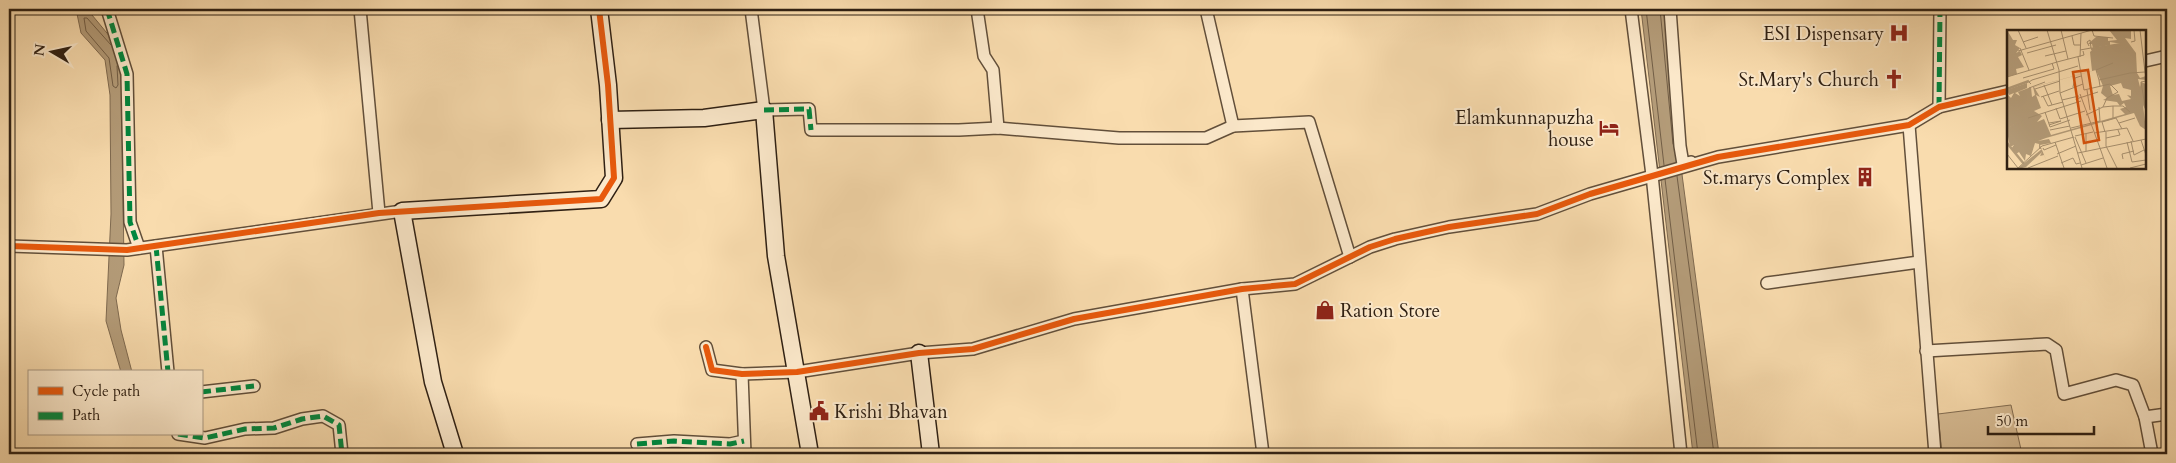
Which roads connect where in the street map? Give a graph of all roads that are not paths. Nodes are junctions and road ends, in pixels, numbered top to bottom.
1 (107, 9) edge
2 (360, 9) edge
3 (599, 9) edge
4 (751, 9) edge
5 (977, 9) edge
6 (1206, 9) edge
7 (1630, 9) edge
8 (1670, 9) edge
9 (1940, 9) edge
10 (2167, 56) edge
11 (2146, 61) edge
12 (2007, 91) edge
13 (1939, 107) junction
14 (764, 110) junction
15 (610, 120) junction
16 (1909, 125) junction
17 (1233, 126) junction
18 (998, 128) junction
19 (1718, 157) junction
20 (1652, 174) junction
21 (402, 211) junction
22 (379, 213) junction
23 (9, 246) edge
24 (156, 246) junction
25 (133, 249) junction
26 (1350, 257) junction
27 (1919, 262) junction
28 (1766, 283) dead end
29 (1242, 289) junction
30 (706, 347) dead end
31 (1926, 351) junction
32 (919, 353) junction
33 (168, 370) edge
34 (797, 372) junction
35 (742, 374) junction
36 (254, 386) dead end
37 (202, 392) edge
38 (2167, 414) edge
39 (2145, 417) junction
40 (192, 436) edge
41 (744, 440) junction
42 (636, 444) dead end
43 (342, 454) edge
44 (455, 454) edge
45 (745, 454) edge
46 (810, 454) edge
47 (931, 454) edge
48 (1262, 454) edge
49 (1681, 454) edge
50 (1935, 454) edge
51 (2152, 454) edge

1 - 25 street
2 - 22 street
3 - 15 street
4 - 14 street
5 - 18 street
6 - 17 street
7 - 20 street
8 - 19 street
9 - 13 street
10 - 11 street
12 - 13 street
13 - 16 street
14 - 15 street
14 - 18 street
14 - 34 street
15 - 21 street
16 - 19 street
16 - 27 street
17 - 18 street
17 - 26 street
19 - 20 street
20 - 26 street
20 - 49 street
21 - 22 street
21 - 44 street
22 - 24 street
23 - 25 street
24 - 25 street
24 - 33 street
26 - 29 street
27 - 28 street
27 - 31 street
29 - 32 street
29 - 48 street
30 - 35 street
31 - 39 street
31 - 50 street
32 - 34 street
32 - 47 street
34 - 35 street
34 - 46 street
35 - 41 street
36 - 37 street
38 - 39 street
39 - 51 street
40 - 43 street
41 - 42 street
41 - 45 street

